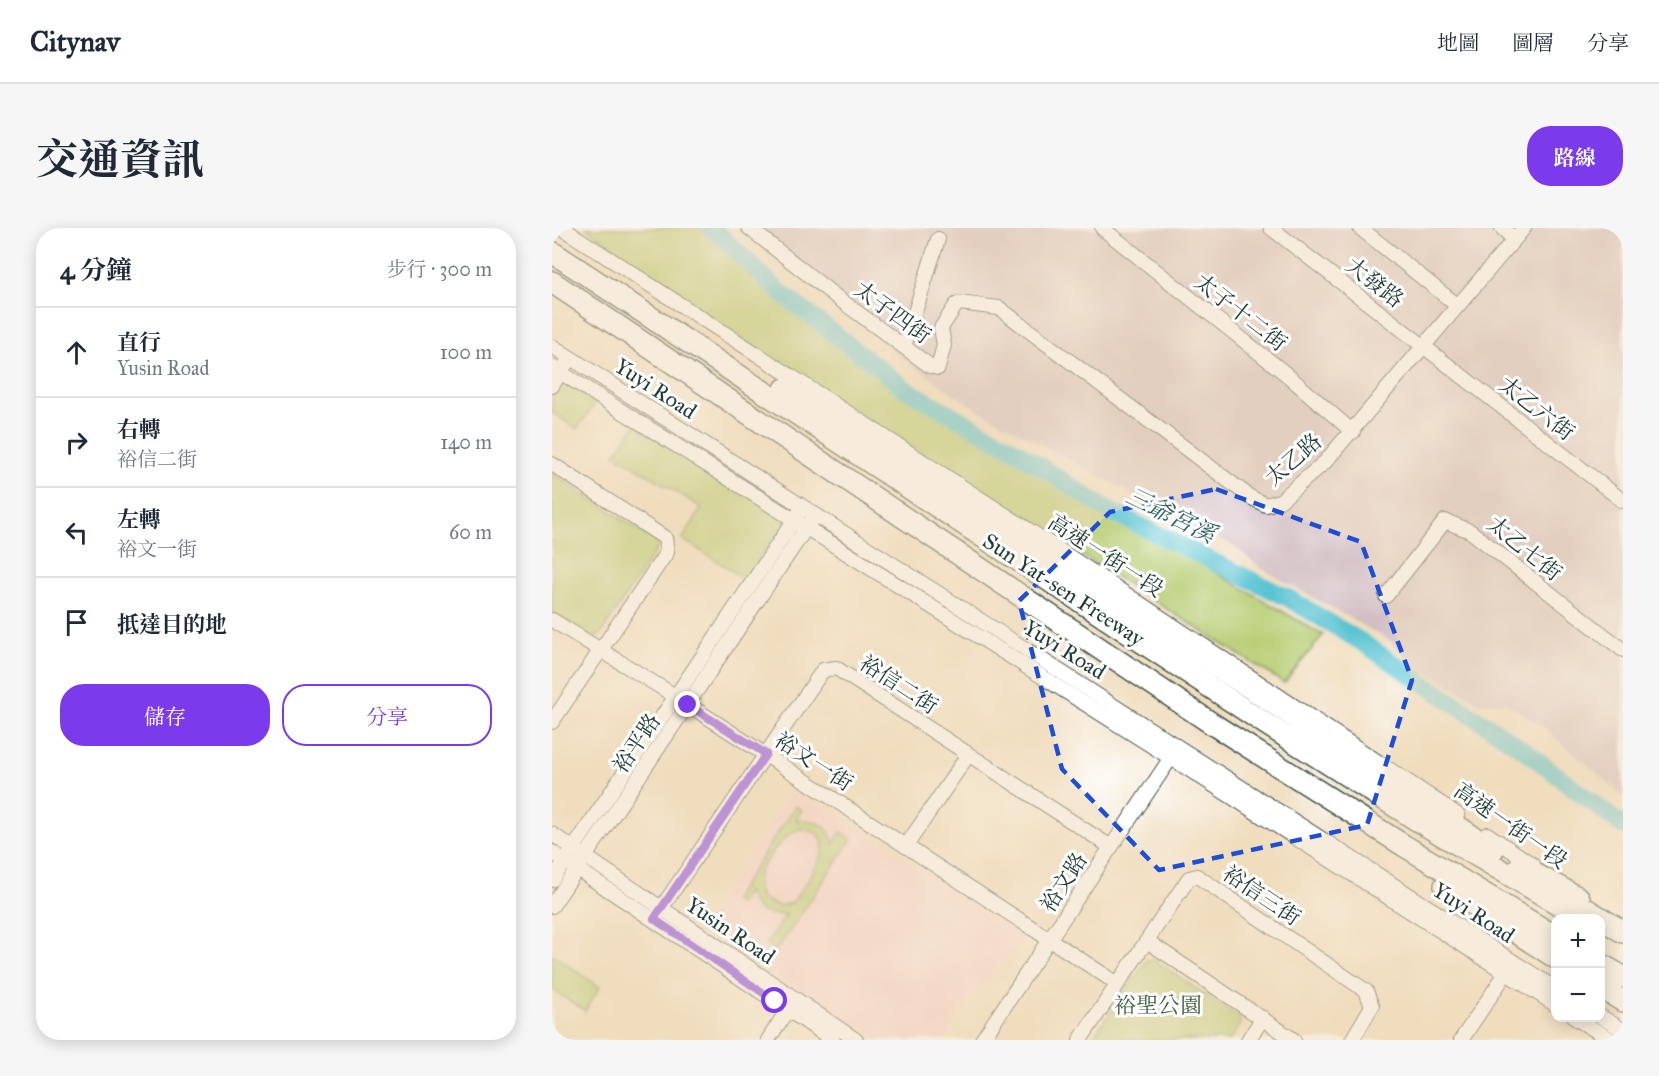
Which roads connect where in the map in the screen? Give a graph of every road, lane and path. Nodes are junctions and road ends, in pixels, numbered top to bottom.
1 (562, 228) edge
2 (749, 228) edge
3 (1102, 228) edge
4 (1272, 228) edge
5 (1360, 228) edge
6 (1502, 228) edge
7 (1524, 228) edge
8 (938, 239) dead end
9 (1514, 239) junction
10 (552, 246) edge
11 (552, 252) edge
12 (552, 282) edge
13 (982, 306) joint
14 (1458, 306) junction
15 (552, 346) edge
16 (904, 347) junction
17 (1425, 347) junction
18 (570, 357) junction
19 (556, 369) edge
20 (552, 386) edge
21 (1353, 432) junction
22 (552, 464) edge
23 (1623, 501) edge
24 (803, 507) junction
25 (815, 515) junction
26 (794, 520) junction
27 (807, 528) junction
28 (1386, 596) dead end
29 (552, 620) edge
30 (1623, 650) edge
31 (601, 651) junction
32 (675, 696) junction
33 (688, 705) junction
34 (552, 723) edge
35 (1214, 725) junction
36 (1175, 752) junction
37 (766, 754) junction
38 (968, 755) junction
39 (552, 834) edge
40 (906, 846) junction
41 (1111, 847) junction
42 (552, 852) edge
43 (1500, 855) junction
44 (575, 858) junction
45 (552, 880) edge
46 (552, 906) edge
47 (1580, 908) edge
48 (658, 914) junction
49 (1623, 923) edge
50 (1623, 932) edge
51 (1605, 933) edge
52 (1551, 934) edge
53 (1050, 939) junction
54 (1147, 941) junction
55 (1623, 943) edge
56 (1551, 955) edge
57 (1605, 967) edge
58 (1509, 968) junction
59 (1623, 977) edge
60 (1118, 984) junction
61 (1551, 987) edge
62 (1605, 990) edge
63 (1551, 1001) edge
64 (1623, 1001) edge
65 (791, 1004) junction
66 (1263, 1018) junction
67 (1605, 1019) edge
68 (1583, 1022) edge
69 (1623, 1030) edge
70 (768, 1040) edge
71 (833, 1040) edge
72 (856, 1040) edge
73 (982, 1040) edge
74 (1080, 1040) edge
75 (1248, 1040) edge
76 (1294, 1040) edge
77 (1352, 1040) edge
78 (1461, 1040) edge
79 (1612, 1040) edge

1 - 47 street, 高速一街一段
2 - 16 street, 太子四街
3 - 21 street, 太子十二街
4 - 17 street, 大發路
5 - 14 street
6 - 9 street
7 - 9 street, 太乙路
8 - 16 street
9 - 14 street, 太乙路
10 - 43 highway
11 - 47 highway, Sun Yat-sen Freeway
12 - 35 highway, Sun Yat-sen Freeway
13 - 16 street, 太子四街
13 - 21 street, 太乙路
14 - 17 street, 太乙路
15 - 18 street, Yuyi Road
17 - 21 street, 太乙路
17 - 23 street, 太乙六街
18 - 19 street
18 - 24 street, Yuyi Road
19 - 20 street
19 - 26 street, Yuyi Road
22 - 31 street
24 - 25 street, Yuyi Road
24 - 26 street, 裕平路
25 - 27 street, 裕平路
25 - 36 street, Yuyi Road
26 - 27 street, Yuyi Road
26 - 32 street, 裕平路
27 - 33 street, 裕平路
27 - 36 street, Yuyi Road
28 - 30 street, 太乙七街
29 - 31 street, 裕文一街
31 - 32 street, 裕文一街
31 - 34 street
32 - 33 street, 裕文一街
32 - 44 street, 裕平路
33 - 37 street, 裕文一街
33 - 44 street, 裕平路
35 - 52 highway, Sun Yat-sen Freeway
35 - 56 highway
36 - 41 street, 裕文路
36 - 58 street, Yuyi Road
37 - 38 street, 裕信二街
37 - 40 street, 裕文一街
37 - 48 street, 裕信二街
38 - 40 street
38 - 41 street, 裕信二街
39 - 44 street, Yusin Road
40 - 53 street, 裕文一街
41 - 53 street, 裕文路
42 - 44 street, Yusin Road
43 - 47 highway
43 - 50 highway
44 - 45 street, 裕平路
44 - 46 street, 裕平路
44 - 48 street, Yusin Road
47 - 49 street, 高速一街一段
48 - 65 street, Yusin Road
51 - 55 highway
53 - 60 street, 裕文一街
53 - 73 street, 裕文路
54 - 60 street, 裕信三街
54 - 66 street
54 - 77 street, 裕信三街
57 - 59 highway
58 - 61 street, Yuyi Road
58 - 63 street, Yuyi Road
58 - 78 street
60 - 74 street, 裕信三街
62 - 64 highway
65 - 70 street
65 - 71 street, Yusin Road
65 - 72 street, Yusin Road
66 - 75 street
66 - 76 street
67 - 69 street
68 - 79 street

